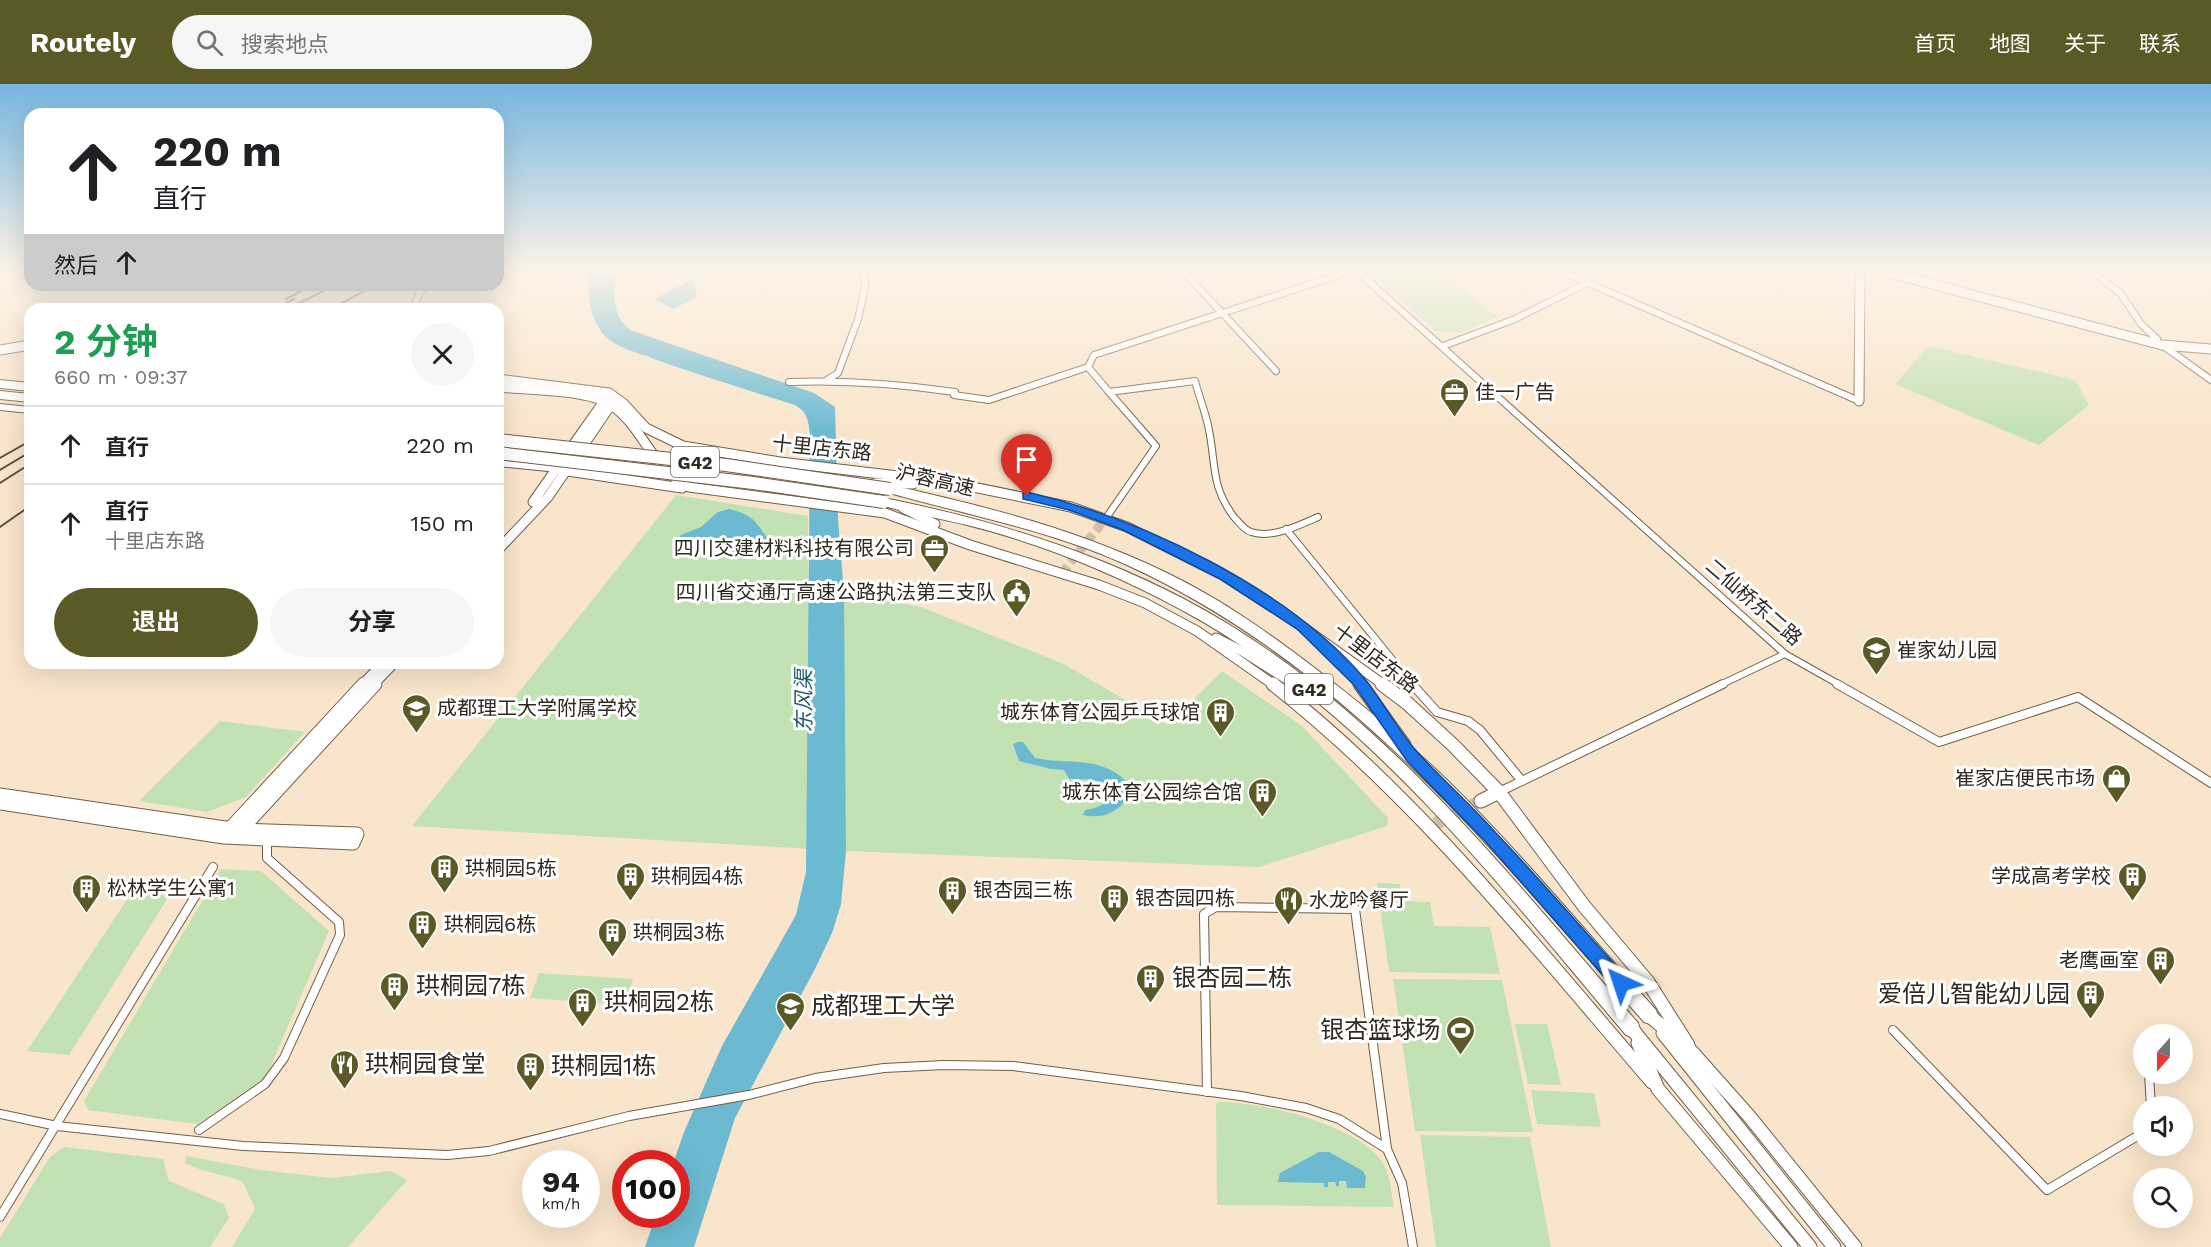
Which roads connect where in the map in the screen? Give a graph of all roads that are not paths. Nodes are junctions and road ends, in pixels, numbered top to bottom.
1 (856, 325) edge
2 (1185, 325) edge
3 (1233, 325) edge
4 (1419, 325) edge
5 (1498, 325) edge
6 (1682, 325) edge
7 (1860, 325) edge
8 (2095, 325) edge
9 (2099, 325) edge
10 (2142, 325) edge
11 (24, 339) edge
12 (2160, 342) junction
13 (2211, 342) edge
14 (0, 343) edge
15 (24, 346) edge
16 (1443, 346) junction
17 (2211, 349) edge
18 (0, 350) edge
19 (1088, 367) junction
20 (1276, 371) dead end
21 (504, 380) edge
22 (827, 380) junction
23 (2211, 380) edge
24 (789, 382) dead end
25 (0, 384) edge
26 (24, 386) edge
27 (504, 387) edge
28 (553, 389) junction
29 (1109, 392) junction
30 (0, 397) edge
31 (24, 399) edge
32 (610, 399) junction
33 (1859, 401) joint
34 (0, 407) edge
35 (24, 409) edge
36 (504, 441) edge
37 (504, 454) edge
38 (504, 464) edge
39 (562, 470) junction
40 (698, 490) junction
41 (891, 495) junction
42 (1071, 507) junction
43 (1318, 517) dead end
44 (1106, 518) junction
45 (1286, 529) junction
46 (504, 533) edge
47 (504, 544) edge
48 (1028, 563) junction
49 (1167, 614) junction
50 (1302, 625) junction
51 (1785, 654) junction
52 (378, 669) edge
53 (388, 669) edge
54 (1352, 724) junction
55 (1413, 757) junction
56 (1522, 781) junction
57 (2211, 783) edge
58 (1499, 792) junction
59 (0, 795) edge
60 (1481, 801) tunnel mouth
61 (0, 803) edge
62 (232, 833) junction
63 (267, 840) junction
64 (213, 867) dead end
65 (1650, 1016) junction
66 (1632, 1029) junction
67 (1893, 1030) dead end
68 (1693, 1053) junction
69 (1658, 1089) junction
70 (1207, 1092) junction
71 (0, 1114) edge
72 (57, 1126) junction
73 (199, 1130) dead end
74 (2133, 1139) edge
75 (1388, 1149) junction
76 (0, 1217) edge
77 (1413, 1247) edge
78 (1791, 1247) edge
79 (1810, 1247) edge
80 (1834, 1247) edge
81 (1855, 1247) edge

1 - 22 street
2 - 19 street
3 - 20 street
4 - 16 street, 二仙桥东二路
5 - 16 street
6 - 33 street
7 - 33 street
8 - 12 street
9 - 12 street
10 - 12 street
11 - 14 street
12 - 13 street
12 - 17 street
12 - 23 street
15 - 18 street
16 - 51 street, 二仙桥东二路
19 - 22 street
19 - 29 street
21 - 28 street
22 - 24 street
25 - 26 highway
27 - 28 street
28 - 32 street
29 - 44 street
29 - 45 street
30 - 31 highway
32 - 39 street
32 - 40 street
32 - 42 street, 十里店东路
34 - 35 street
36 - 41 highway, 沪蓉高速 / G42, bridge
37 - 41 highway, 沪蓉高速 / G42, bridge
38 - 39 street
39 - 40 street
39 - 46 street
39 - 47 street
40 - 48 street
41 - 42 street
41 - 48 street
41 - 54 highway, 沪蓉高速 / G42
41 - 55 highway, 沪蓉高速 / G42
42 - 44 street, 十里店东路
43 - 45 street
44 - 50 street, 十里店东路
45 - 56 street
48 - 49 street
49 - 54 street
49 - 69 street
50 - 55 street
50 - 58 street, 十里店东路
51 - 56 street
51 - 57 street, 二仙桥东二路
52 - 62 street
53 - 62 street
54 - 66 highway, 沪蓉高速 / G42
55 - 65 highway, 沪蓉高速 / G42
56 - 58 street
58 - 60 street
58 - 68 street, 十里店东路
59 - 62 street
61 - 62 street
62 - 63 street
62 - 63 street
63 - 73 street
64 - 72 street
65 - 68 street
65 - 80 street
66 - 69 street
66 - 79 street
67 - 74 street
68 - 81 street
69 - 78 street
70 - 72 street
70 - 75 street
70 - 75 street
71 - 72 street
72 - 76 street
75 - 77 street

